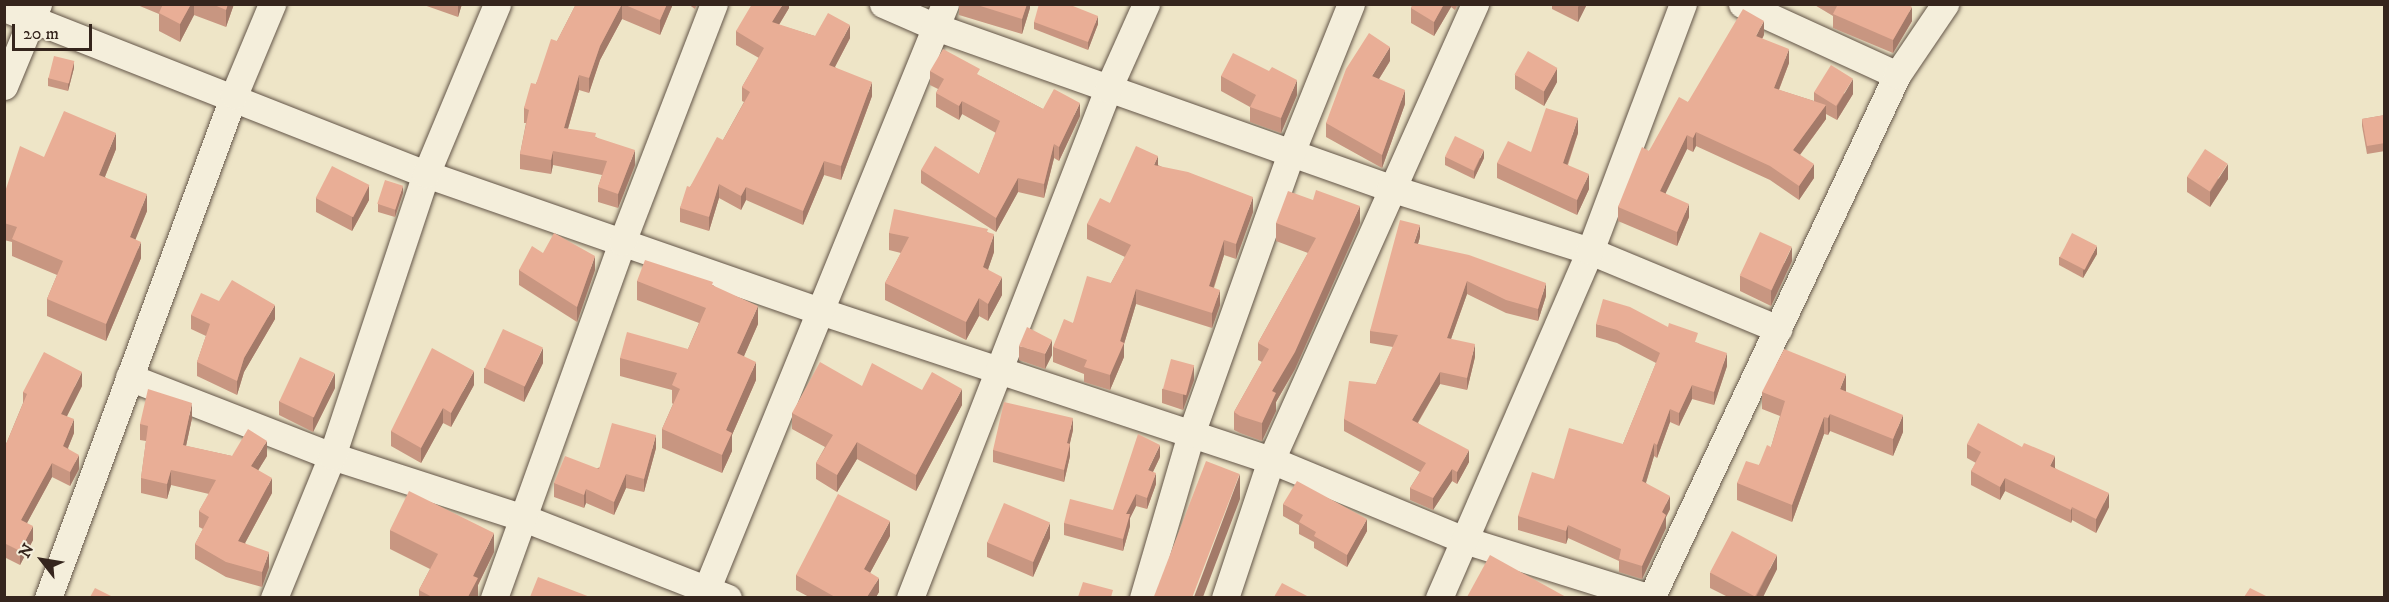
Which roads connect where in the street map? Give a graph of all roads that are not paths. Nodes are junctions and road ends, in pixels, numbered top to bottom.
1 (272, 4) edge
2 (497, 4) edge
3 (714, 4) edge
4 (883, 4) edge
5 (1146, 4) edge
6 (1351, 4) edge
7 (1475, 4) edge
8 (1683, 4) edge
9 (1742, 4) edge
10 (1945, 4) edge
11 (4, 8) edge
12 (36, 12) edge
13 (940, 16) edge
14 (1897, 75) junction
15 (4, 86) edge
16 (1108, 88) junction
17 (234, 95) junction
18 (1291, 153) junction
19 (426, 174) junction
20 (1390, 188) junction
21 (622, 242) junction
22 (1590, 251) junction
23 (820, 311) junction
24 (1778, 329) junction
25 (997, 369) junction
26 (129, 377) junction
27 (1191, 434) junction
28 (332, 456) junction
29 (1271, 460) junction
30 (524, 518) junction
31 (1464, 540) junction
32 (712, 595) edge
33 (48, 597) edge
34 (274, 597) edge
35 (494, 597) edge
36 (910, 597) edge
37 (1143, 597) edge
38 (1225, 597) edge
39 (1439, 597) edge
40 (1650, 597) edge

1 - 17 street
2 - 19 street
3 - 21 street
4 - 13 street
5 - 16 street
6 - 18 street
7 - 20 street
8 - 22 street
9 - 14 street
10 - 14 street
11 - 12 street
12 - 15 street
12 - 17 street
13 - 16 street
13 - 23 street
14 - 24 street
16 - 18 street
16 - 25 street
17 - 19 street
17 - 26 street
18 - 20 street
18 - 27 street
19 - 21 street
19 - 28 street
20 - 22 street
20 - 29 street
21 - 23 street
21 - 30 street
22 - 24 street
22 - 31 street
23 - 25 street
23 - 32 street
24 - 40 street
25 - 27 street
25 - 36 street
26 - 28 street
26 - 33 street
27 - 29 street
27 - 37 street
28 - 30 street
28 - 34 street
29 - 31 street
29 - 38 street
30 - 32 street
30 - 35 street
31 - 39 street
31 - 40 street

